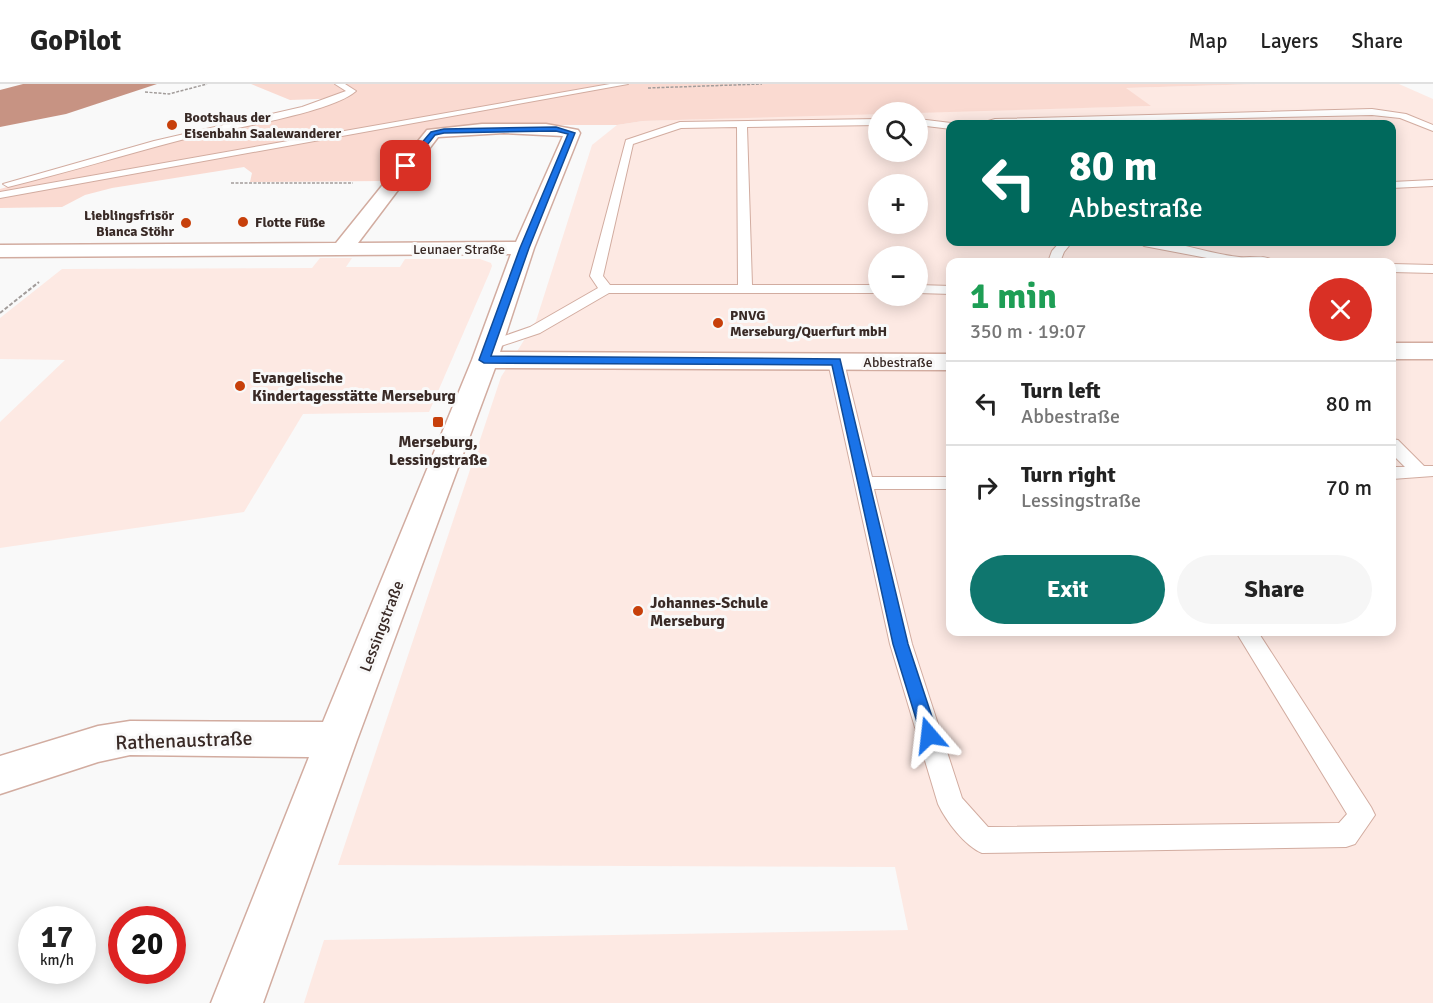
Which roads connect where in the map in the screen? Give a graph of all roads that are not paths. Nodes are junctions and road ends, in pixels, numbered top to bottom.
1 (339, 84) edge
2 (624, 84) edge
3 (1047, 120) edge
4 (868, 122) edge
5 (928, 123) edge
6 (742, 124) junction
7 (946, 125) edge
8 (1433, 128) edge
9 (1433, 183) edge
10 (1396, 185) edge
11 (0, 186) edge
12 (0, 195) edge
13 (1164, 246) edge
14 (524, 248) junction
15 (342, 249) junction
16 (0, 251) edge
17 (1224, 258) edge
18 (1396, 268) edge
19 (1433, 269) edge
20 (745, 289) junction
21 (868, 289) edge
22 (606, 290) junction
23 (928, 290) edge
24 (946, 290) edge
25 (1396, 351) edge
26 (1433, 351) edge
27 (487, 353) junction
28 (836, 362) junction
29 (946, 362) edge
30 (1396, 447) edge
31 (1426, 471) edge
32 (1396, 473) edge
33 (865, 483) junction
34 (946, 483) edge
35 (1250, 636) edge
36 (336, 740) junction
37 (0, 775) edge
38 (237, 1003) edge

1 - 11 lane
2 - 12 lane
3 - 8 lane
4 - 6 lane
5 - 7 lane
6 - 20 lane
6 - 22 lane
9 - 10 lane
13 - 17 lane
14 - 15 street, Leunaer Straße
14 - 15 street, Leunaer Straße
14 - 27 street, Lessingstraße
15 - 16 street, Leunaer Straße
18 - 19 lane
20 - 21 lane
20 - 22 lane
22 - 27 lane
23 - 24 lane
25 - 26 street
27 - 28 street, Abbestraße
27 - 36 street, Lessingstraße
28 - 29 street, Abbestraße
28 - 33 lane
30 - 31 lane
31 - 32 lane
33 - 34 lane
33 - 35 lane
36 - 37 street, Rathenaustraße
36 - 38 street, Lessingstraße

